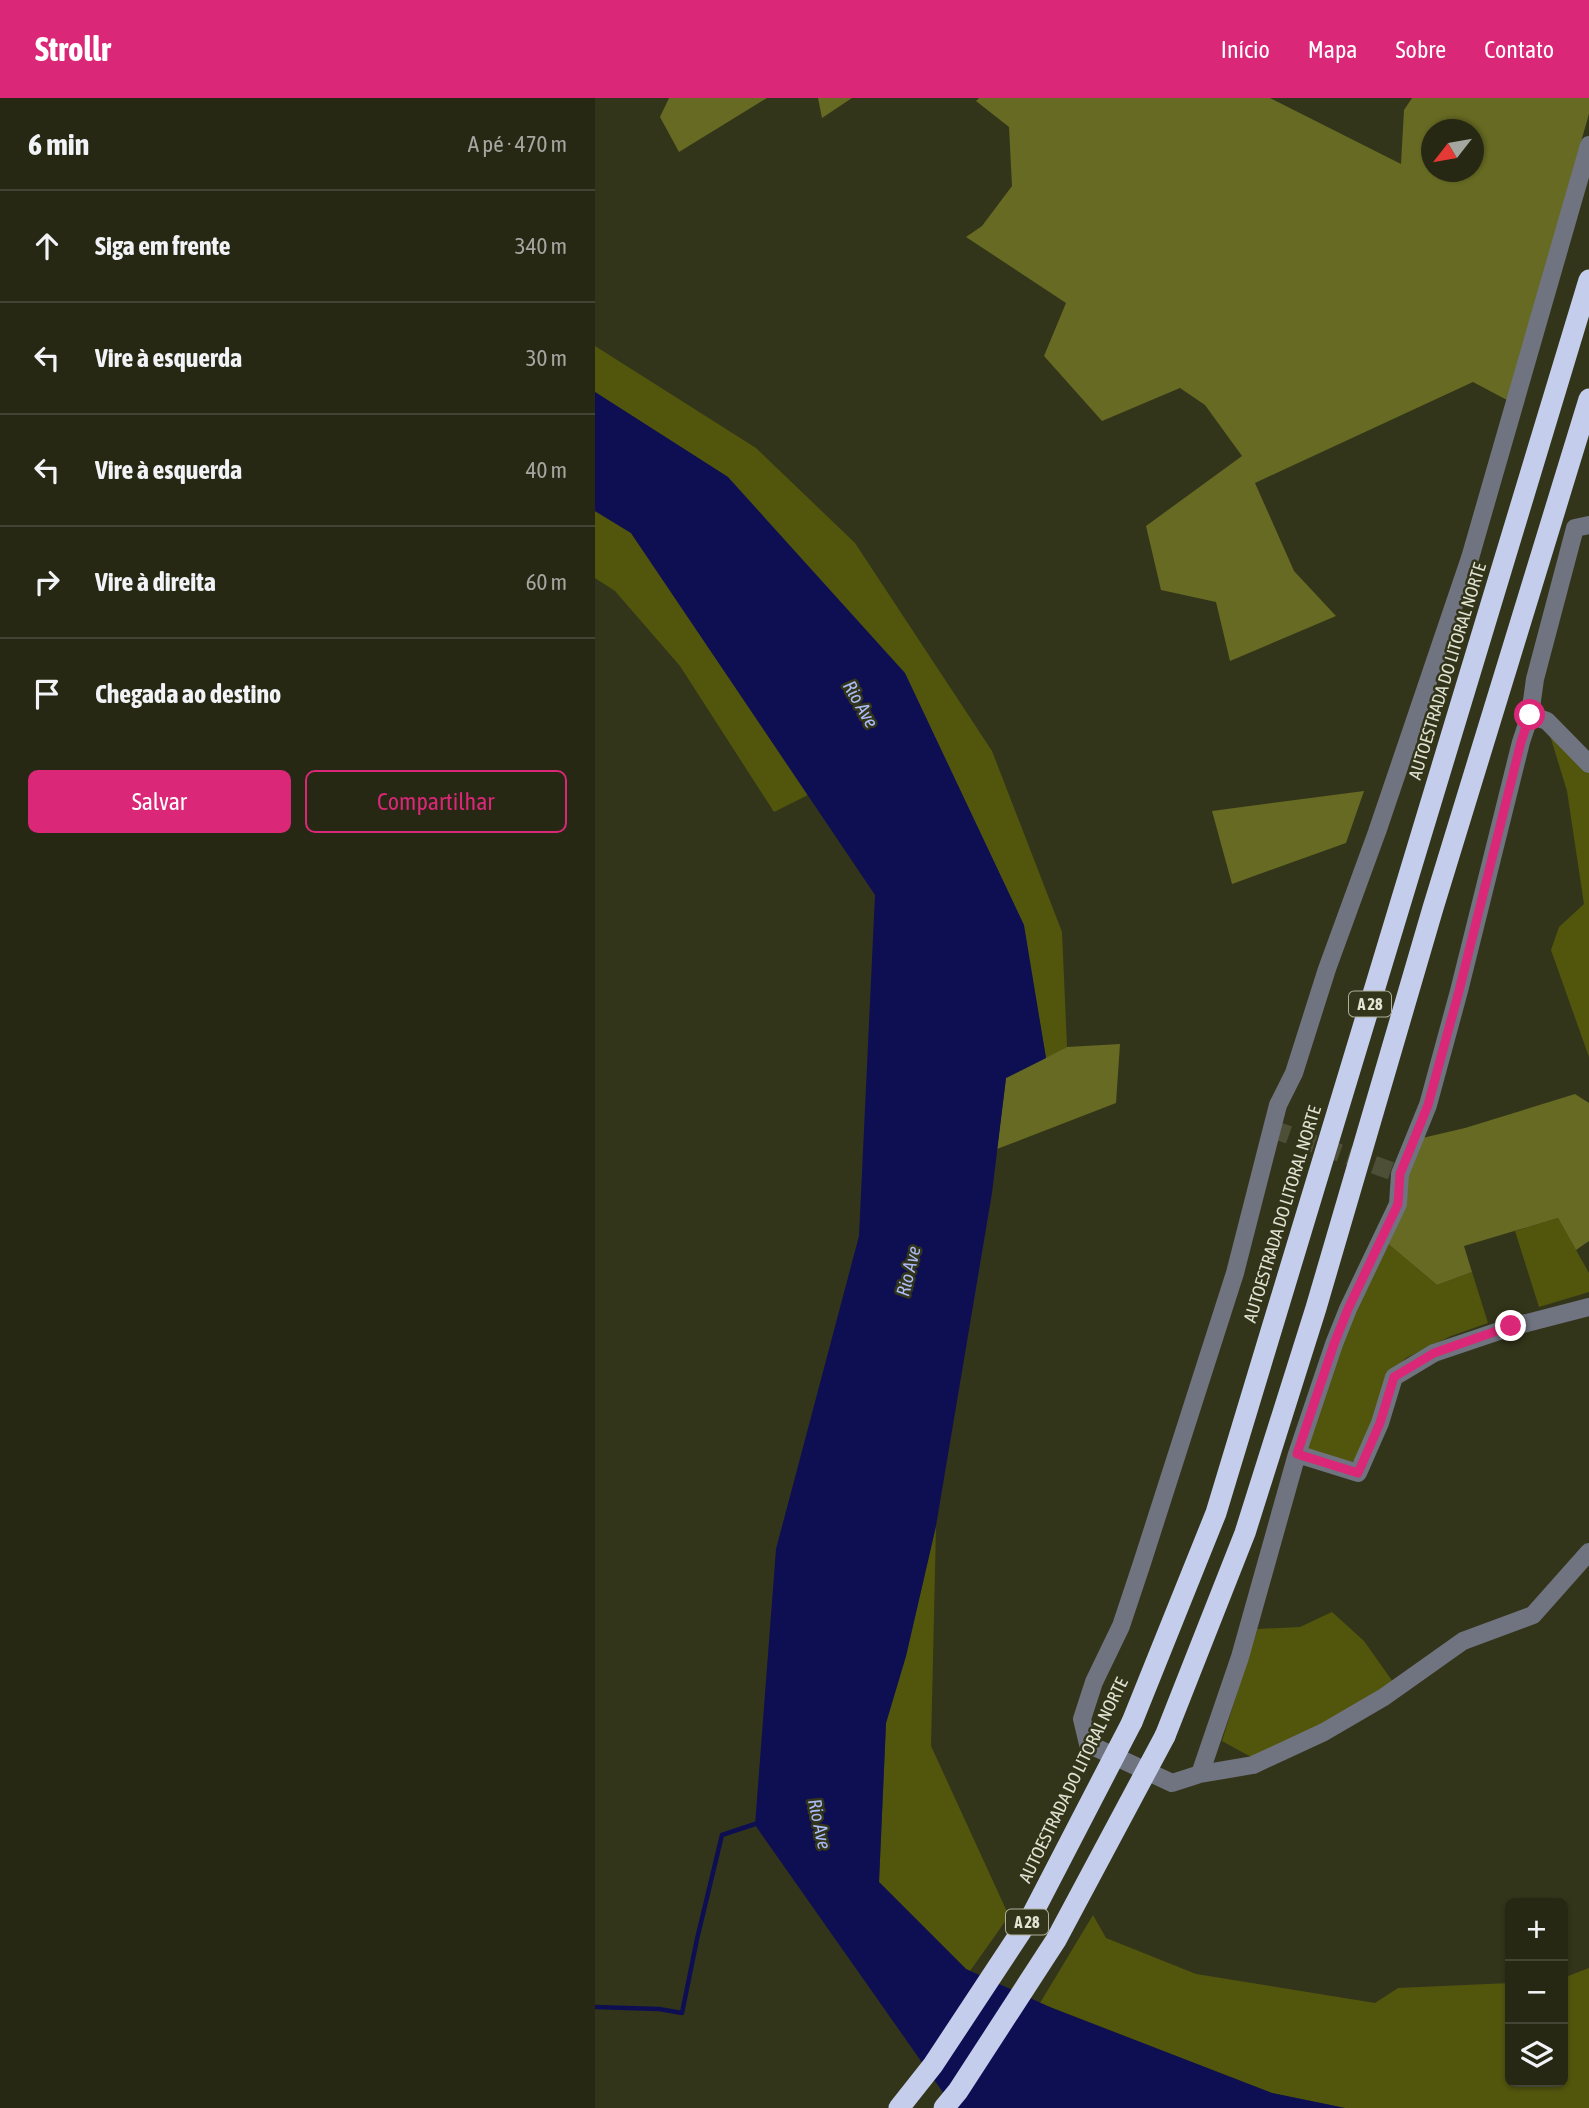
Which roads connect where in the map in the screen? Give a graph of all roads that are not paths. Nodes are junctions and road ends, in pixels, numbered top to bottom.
1 (1589, 145) edge
2 (1589, 280) edge
3 (1589, 398) edge
4 (1589, 525) edge
5 (1530, 715) junction
6 (1589, 764) edge
7 (1589, 1307) edge
8 (1297, 1454) junction
9 (1589, 1552) edge
10 (1200, 1774) junction
11 (899, 2108) edge
12 (944, 2108) edge

1 - 10 street
2 - 11 highway, AUTOESTRADA DO LITORAL NORTE / A 28, bridge
3 - 12 highway, A 28, bridge
4 - 5 street
5 - 6 street
5 - 8 street
7 - 8 street
8 - 10 street
9 - 10 street

